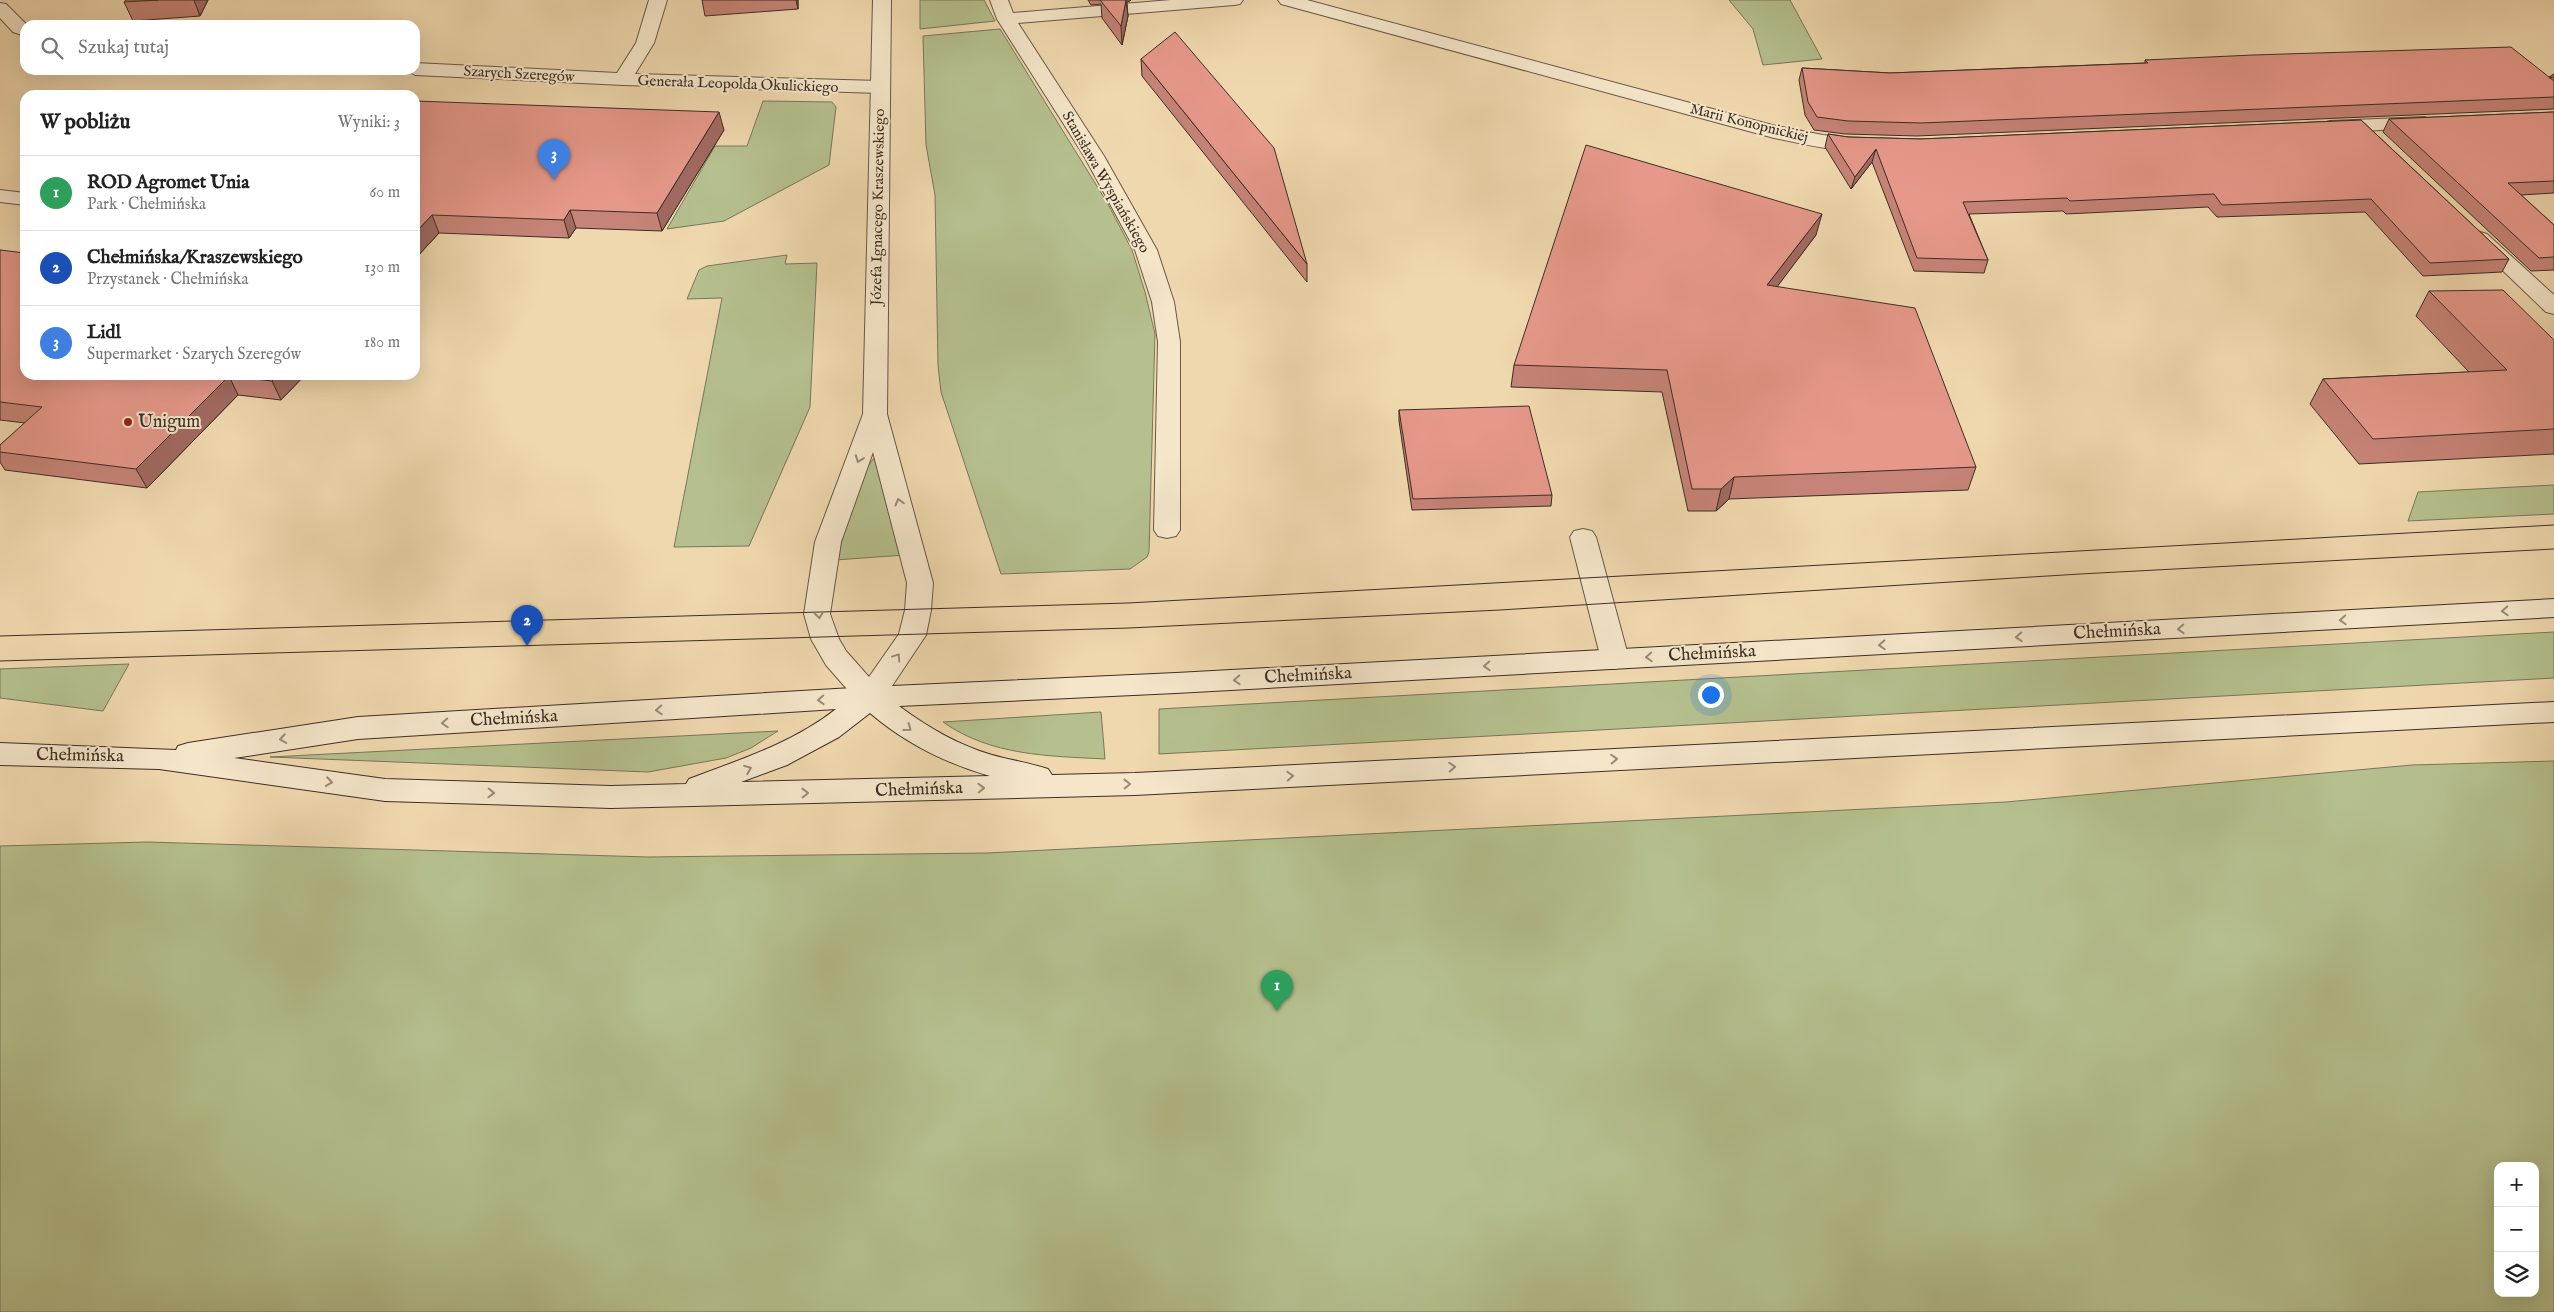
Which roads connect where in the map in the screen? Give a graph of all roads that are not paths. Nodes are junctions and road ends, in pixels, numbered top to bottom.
1 (658, 0) edge
2 (882, 0) edge
3 (1234, 0) edge
4 (1288, 0) edge
5 (0, 8) edge
6 (1002, 9) edge
7 (20, 28) edge
8 (420, 69) edge
9 (623, 79) junction
10 (880, 88) junction
11 (2438, 122) edge
12 (2361, 125) junction
13 (2311, 127) edge
14 (1878, 144) edge
15 (2382, 145) edge
16 (0, 196) edge
17 (20, 198) edge
18 (2467, 226) edge
19 (2554, 307) edge
20 (876, 414) junction
21 (1167, 530) dead end
22 (1583, 537) dead end
23 (2554, 608) edge
24 (1616, 659) junction
25 (870, 697) junction
26 (2554, 712) edge
27 (0, 754) edge
28 (159, 758) junction
29 (1079, 785) junction
30 (669, 796) junction

1 - 9 street, Generała Leopolda Okulickiego
2 - 10 street, Józefa Ignacego Kraszewskiego
3 - 6 street
4 - 14 street, Marii Konopnickiej
5 - 7 street
6 - 21 street, Stanisława Wyspiańskiego
8 - 9 street, Szarych Szeregów
9 - 10 street, Generała Leopolda Okulickiego
10 - 20 street, Józefa Ignacego Kraszewskiego
11 - 12 street
12 - 13 street
12 - 15 street
16 - 17 street
18 - 19 street
25 -> 20 street, Józefa Ignacego Kraszewskiego
20 -> 25 street, Józefa Ignacego Kraszewskiego
22 - 24 street
23 -> 24 street, Chełmińska
24 -> 25 street, Chełmińska
25 -> 28 street, Chełmińska
25 -> 29 street, Chełmińska
30 -> 25 street, Chełmińska
29 -> 26 street, Chełmińska
27 - 28 street, Chełmińska
28 -> 30 street, Chełmińska
30 -> 29 street, Chełmińska

